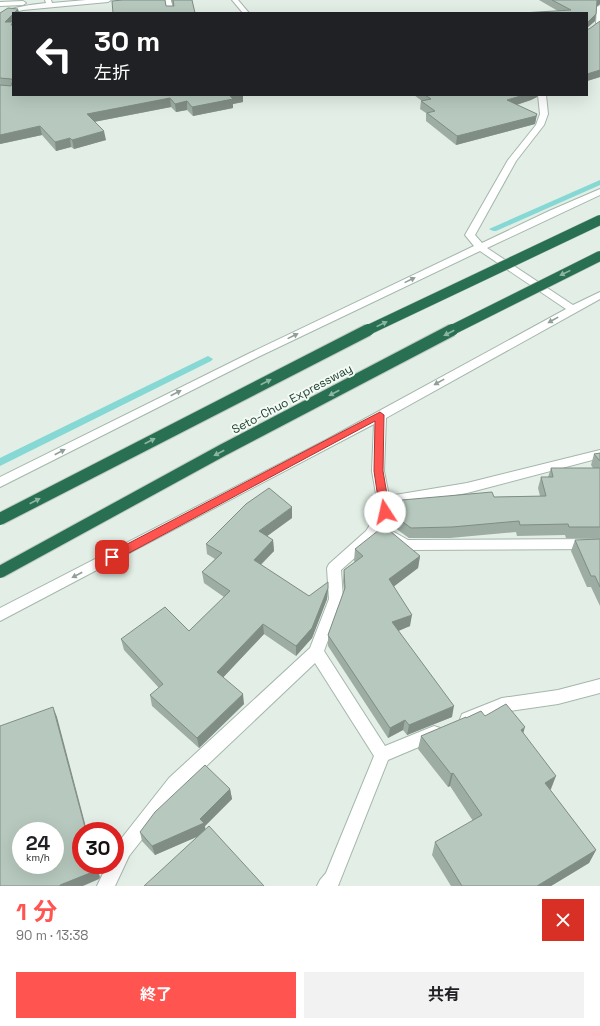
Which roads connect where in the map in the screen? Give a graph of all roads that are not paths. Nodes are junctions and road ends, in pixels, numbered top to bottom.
1 (108, 0) edge
2 (168, 0) edge
3 (236, 0) edge
4 (598, 0) edge
5 (49, 2) edge
6 (0, 4) edge
7 (600, 4) edge
8 (600, 7) edge
9 (171, 12) edge
10 (245, 12) edge
11 (0, 18) edge
12 (599, 22) edge
13 (593, 28) edge
14 (542, 96) edge
15 (600, 192) edge
16 (600, 220) edge
17 (480, 247) junction
18 (600, 256) edge
19 (600, 295) edge
20 (572, 309) junction
21 (380, 415) junction
22 (600, 454) edge
23 (0, 482) edge
24 (384, 502) junction
25 (0, 519) edge
26 (377, 524) junction
27 (600, 544) edge
28 (0, 572) edge
29 (0, 615) edge
30 (316, 652) junction
31 (600, 686) edge
32 (382, 755) junction
33 (106, 886) edge
34 (326, 886) edge

1 - 5 street
2 - 9 street
3 - 10 street
4 - 7 street
5 - 6 street
5 - 11 street
8 - 12 street
12 - 13 street
14 - 17 street
15 - 17 street
25 -> 16 highway, bridge
17 - 20 street
23 -> 17 street
18 -> 28 highway, Seto-Chuo Expressway, bridge
19 - 20 street
20 -> 21 street
21 - 24 street
21 -> 29 street
22 - 24 street
24 - 26 street
26 - 27 street
26 - 30 street
30 - 32 street
30 - 33 street
31 - 32 street
32 - 34 street

